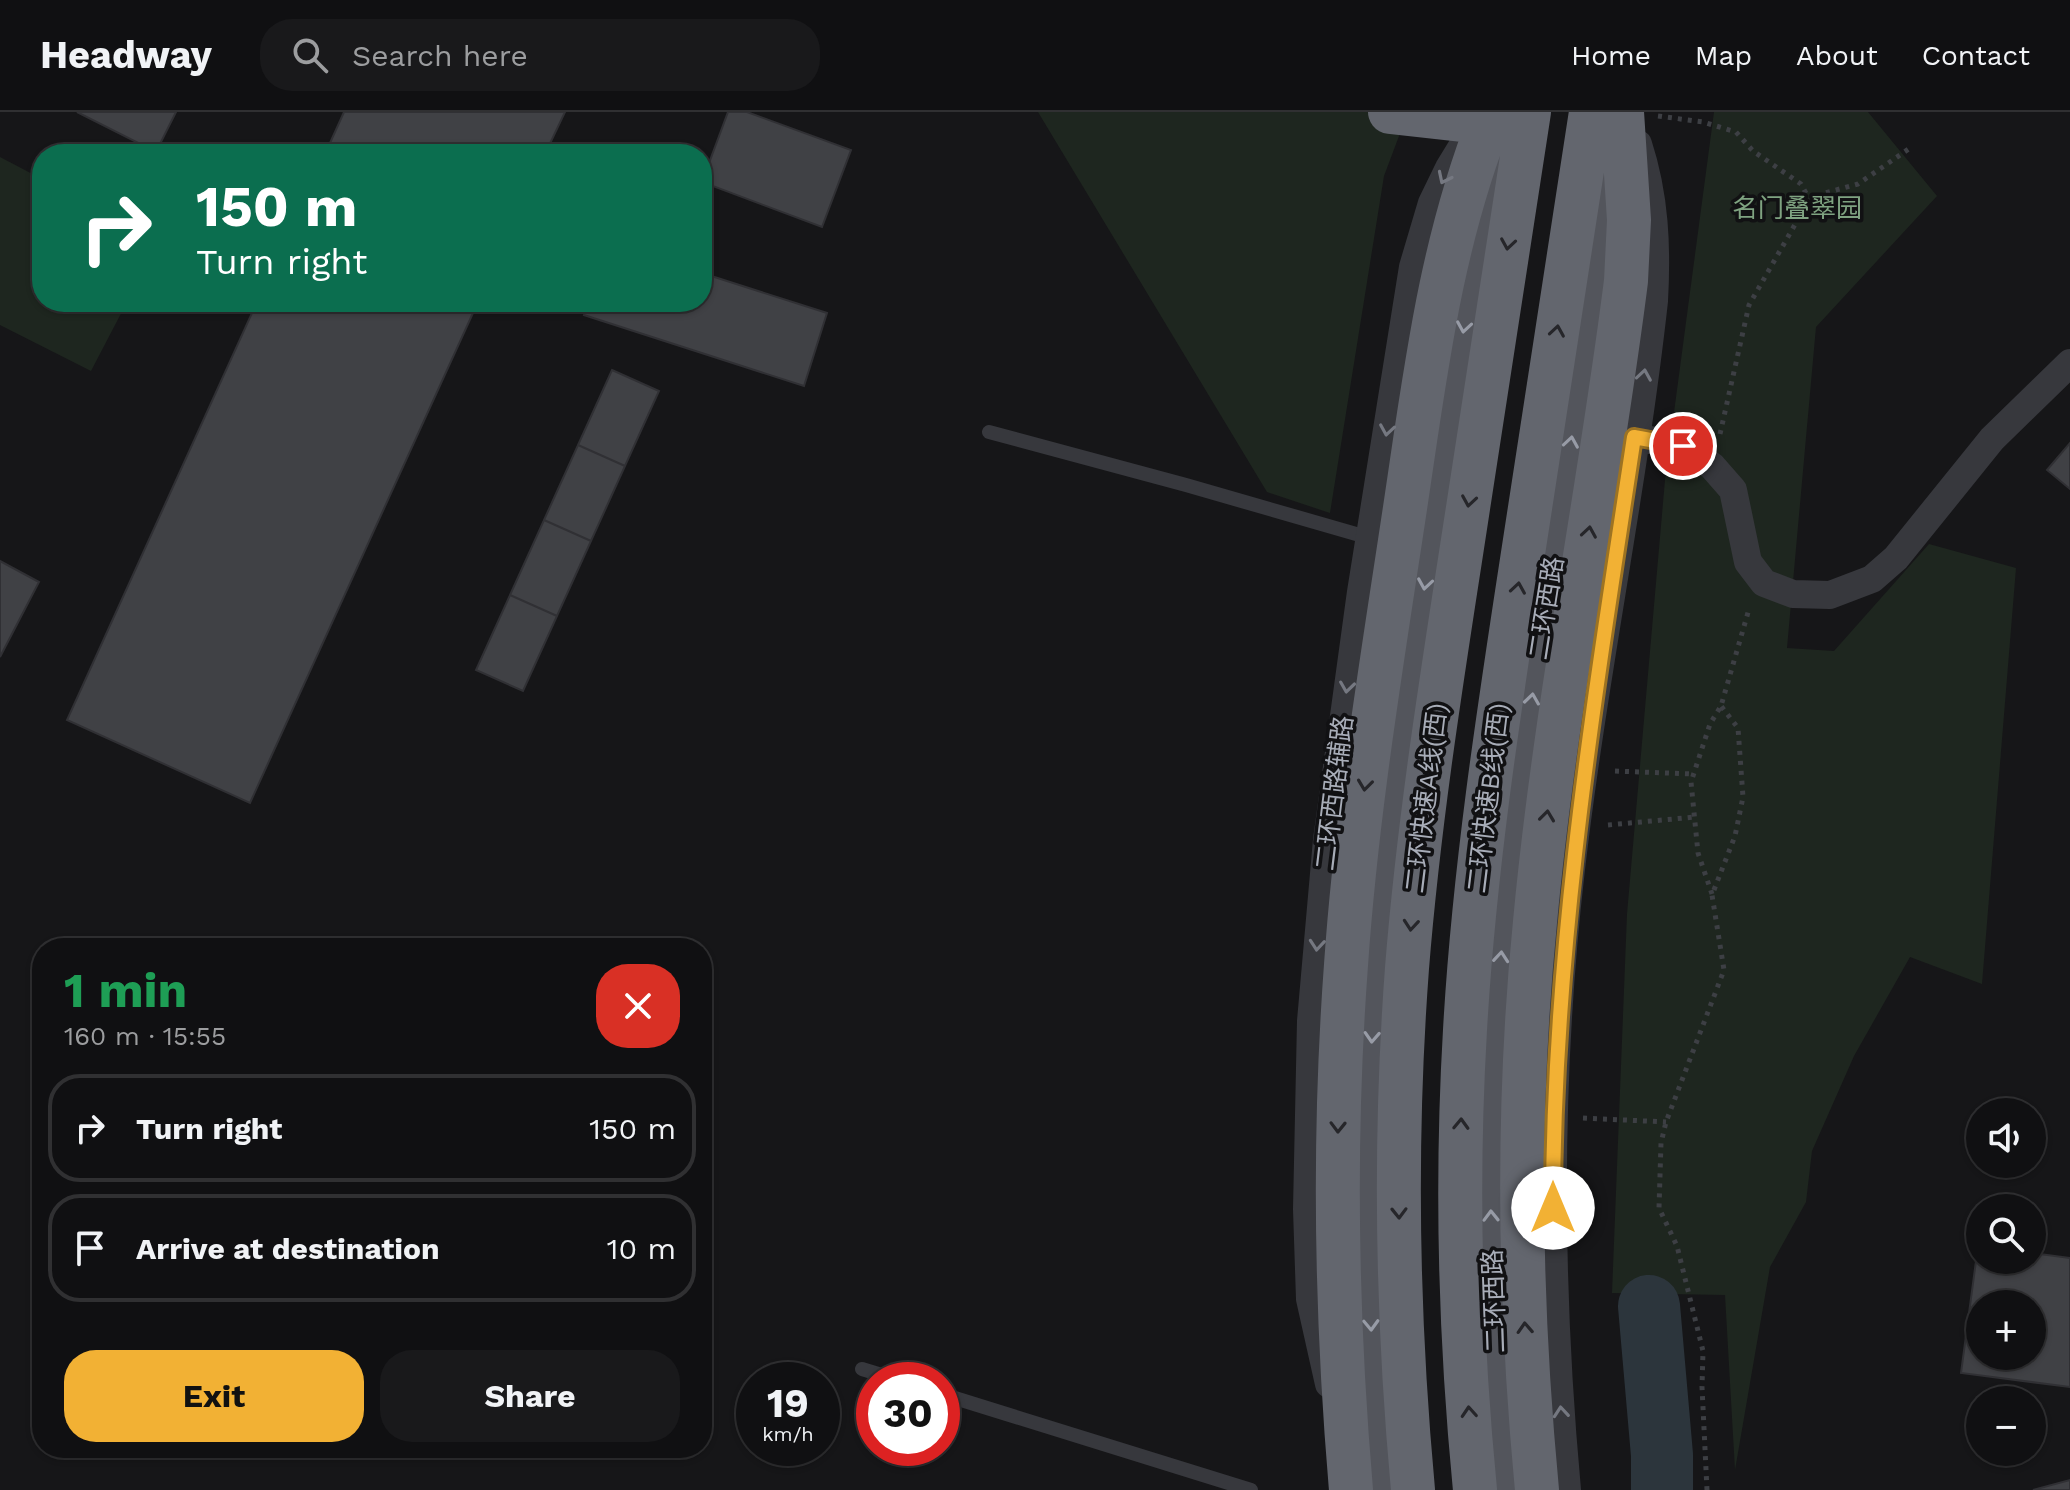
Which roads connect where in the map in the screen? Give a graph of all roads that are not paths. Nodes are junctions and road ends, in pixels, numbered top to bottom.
1 (1390, 112) edge
2 (1485, 112) edge
3 (1495, 112) edge
4 (1529, 112) edge
5 (1564, 112) edge
6 (1591, 112) edge
7 (1628, 112) edge
8 (2070, 363) edge
9 (989, 432) dead end
10 (1634, 437) junction
11 (1383, 553) junction
12 (960, 1400) edge
13 (1251, 1490) edge
14 (1351, 1490) edge
15 (1362, 1490) edge
16 (1382, 1490) edge
17 (1413, 1490) edge
18 (1475, 1490) edge
19 (1506, 1490) edge
20 (1537, 1490) edge
21 (1567, 1490) edge

1 - 5 highway
2 -> 11 street, 二环西路辅路
3 - 11 highway
3 -> 16 main road
4 -> 17 highway, 二环快速A线(西)
18 -> 6 highway, 二环快速B线(西)
10 -> 7 street
19 -> 7 main road, 二环西路
20 -> 7 highway
8 - 10 street
9 - 11 lane
21 -> 10 street
11 -> 14 highway
11 -> 15 street, 二环西路辅路
12 - 13 lane

